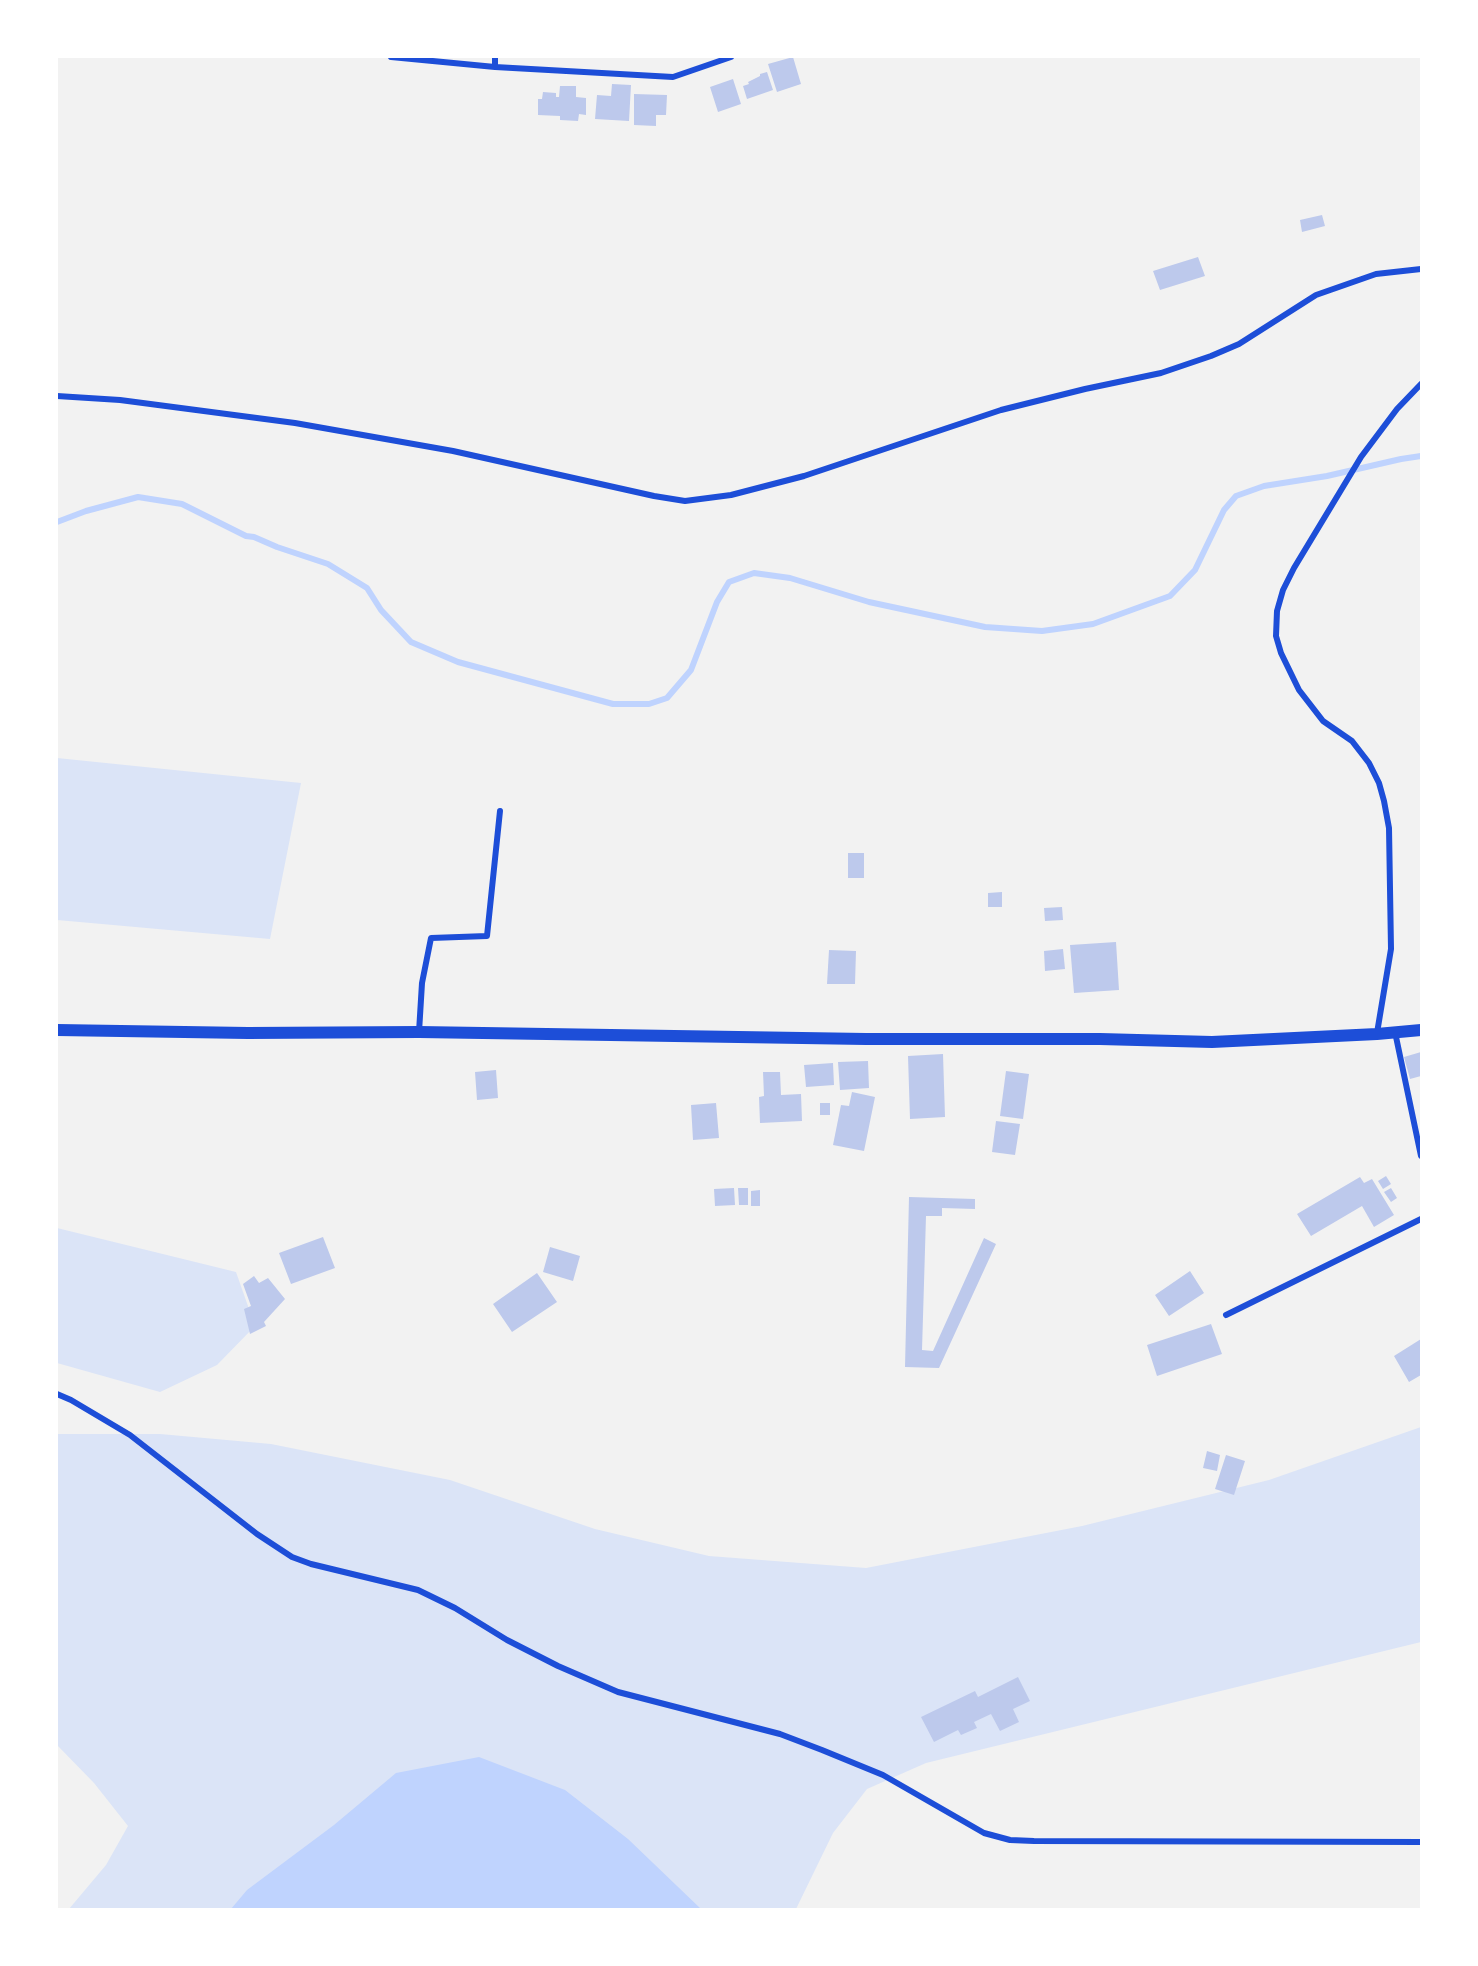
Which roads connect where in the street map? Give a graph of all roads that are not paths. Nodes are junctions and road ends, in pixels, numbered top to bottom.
1 (391, 57) edge
2 (495, 57) edge
3 (731, 57) edge
4 (495, 67) junction
5 (1421, 269) edge
6 (1421, 384) edge
7 (57, 396) edge
8 (500, 811) dead end
9 (57, 1030) edge
10 (1421, 1030) edge
11 (419, 1032) junction
12 (1395, 1032) junction
13 (1377, 1034) junction
14 (1421, 1156) edge
15 (1421, 1219) edge
16 (1226, 1315) dead end
17 (57, 1394) edge
18 (1421, 1842) edge

1 - 4 street
2 - 4 street
3 - 4 street
5 - 7 street
6 - 13 street
8 - 11 street
9 - 11 main road
10 - 12 main road
11 - 13 main road
12 - 13 main road
12 - 14 street
15 - 16 street
17 - 18 street

